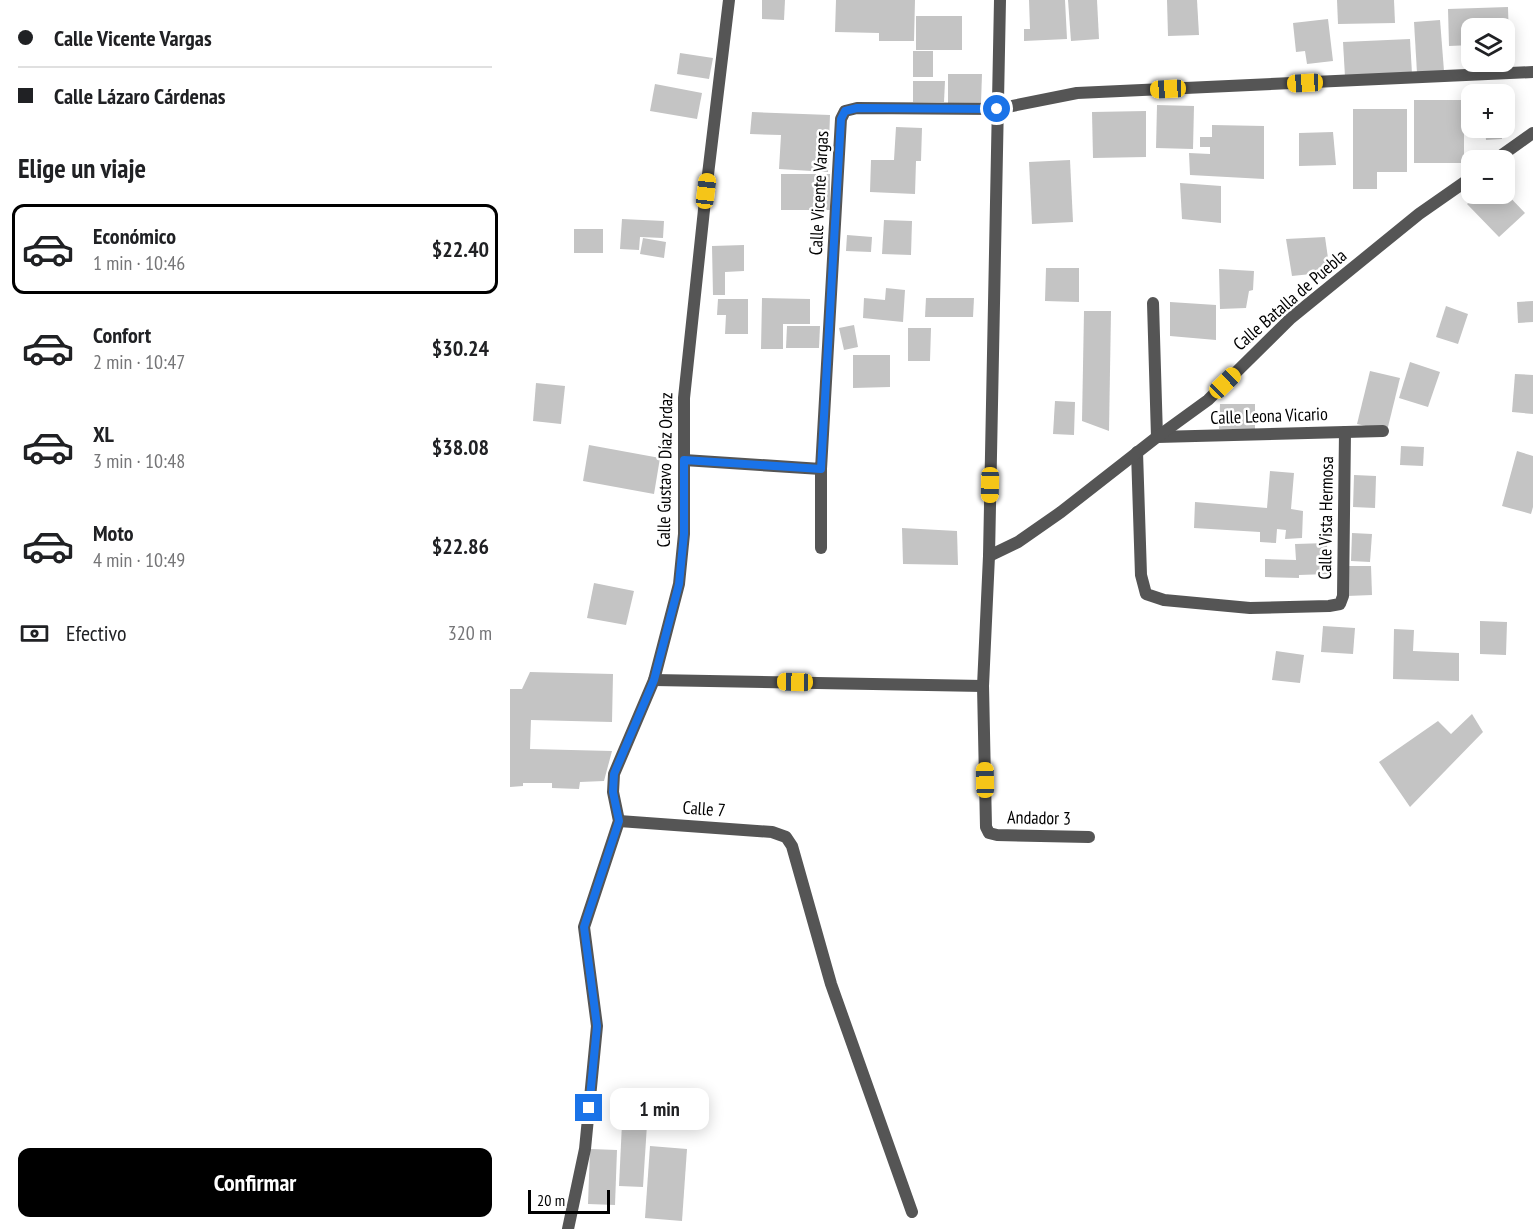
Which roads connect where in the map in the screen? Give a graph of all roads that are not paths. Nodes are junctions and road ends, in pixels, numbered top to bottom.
1 (729, 0) edge
2 (1000, 0) edge
3 (1533, 72) edge
4 (997, 109) junction
5 (1533, 133) edge
6 (1509, 150) edge
7 (1461, 185) edge
8 (1154, 303) dead end
9 (1383, 431) dead end
10 (1345, 432) junction
11 (1157, 437) junction
12 (1137, 452) junction
13 (684, 460) junction
14 (821, 469) junction
15 (821, 548) dead end
16 (989, 556) junction
17 (654, 680) junction
18 (983, 686) junction
19 (619, 821) junction
20 (1089, 837) dead end
21 (912, 1212) dead end
22 (568, 1229) edge

1 - 13 street, Calle Gustavo Díaz Ordaz
2 - 4 street
3 - 4 street, Calle Vicente Vargas
4 - 14 street, Calle Vicente Vargas
4 - 16 street
5 - 6 street
7 - 11 street, Calle Batalla de Puebla
8 - 11 street
9 - 10 street, Calle Leona Vicario
10 - 11 street, Calle Leona Vicario
10 - 12 street, Calle Vista Hermosa
11 - 12 street, Calle Batalla de Puebla
12 - 16 street, Calle Batalla de Puebla
13 - 14 street
13 - 17 street, Calle Gustavo Díaz Ordaz
14 - 15 street
16 - 18 street
17 - 18 street
17 - 19 street, Calle Gustavo Díaz Ordaz
18 - 20 street, Andador 3
19 - 21 street, Calle 7
19 - 22 street, Calle Gustavo Díaz Ordaz

